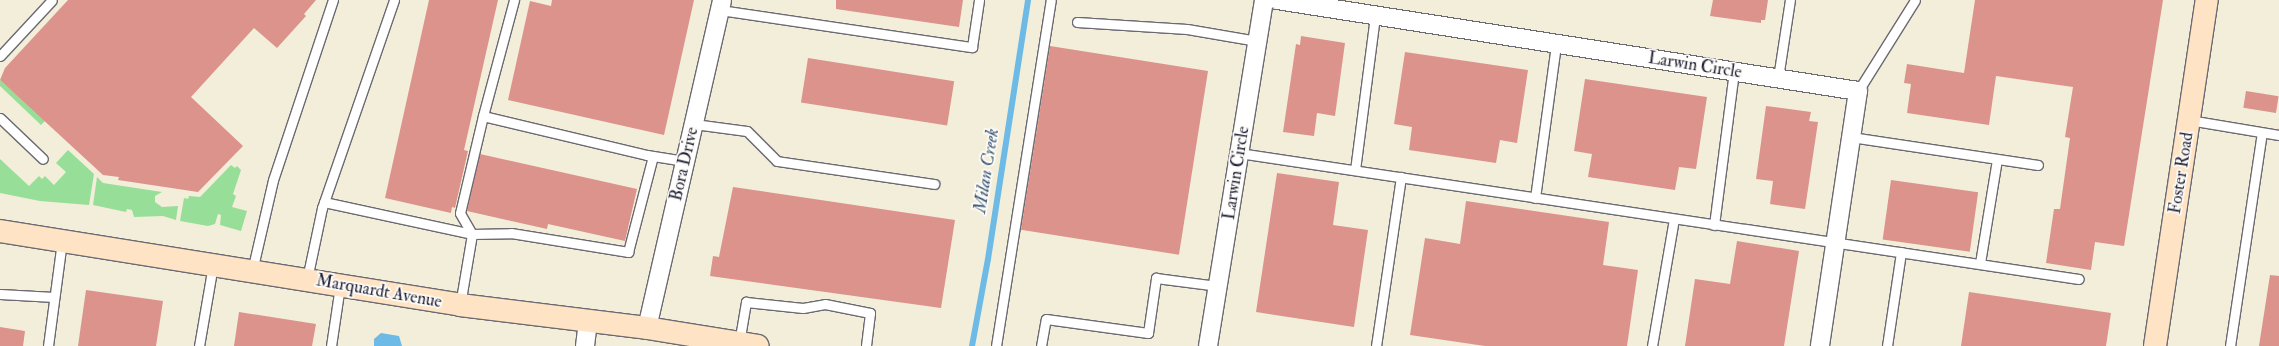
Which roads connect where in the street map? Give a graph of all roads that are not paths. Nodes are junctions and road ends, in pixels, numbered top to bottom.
1 (52, 0) edge
2 (333, 0) edge
3 (394, 0) edge
4 (514, 0) edge
5 (979, 0) edge
6 (1051, 0) edge
7 (1264, 0) edge
8 (1276, 0) edge
9 (1790, 0) edge
10 (1915, 0) edge
11 (2207, 0) edge
12 (721, 5) edge
13 (1339, 5) edge
14 (1375, 15) junction
15 (1077, 22) dead end
16 (1257, 41) junction
17 (1556, 44) junction
18 (0, 56) edge
19 (1734, 71) junction
20 (1778, 78) junction
21 (1858, 91) junction
22 (483, 116) junction
23 (0, 118) edge
24 (2189, 120) junction
25 (694, 124) junction
26 (2262, 133) junction
27 (2279, 135) edge
28 (1851, 137) junction
29 (1239, 153) junction
30 (653, 156) junction
31 (43, 159) dead end
32 (1997, 159) junction
33 (685, 161) junction
34 (2038, 165) dead end
35 (1355, 170) junction
36 (1401, 177) junction
37 (934, 184) dead end
38 (1535, 198) junction
39 (324, 202) junction
40 (1674, 219) junction
41 (1714, 225) junction
42 (0, 231) edge
43 (472, 234) junction
44 (62, 241) junction
45 (1835, 244) junction
46 (1901, 252) junction
47 (1980, 263) junction
48 (213, 265) junction
49 (252, 271) junction
50 (307, 279) junction
51 (2079, 279) dead end
52 (340, 284) junction
53 (1218, 286) junction
54 (0, 294) edge
55 (54, 297) junction
56 (460, 304) junction
57 (588, 321) junction
58 (647, 328) junction
59 (748, 344) edge
60 (48, 346) edge
61 (199, 346) edge
62 (331, 346) edge
63 (584, 346) edge
64 (866, 346) edge
65 (996, 346) edge
66 (1041, 346) edge
67 (1208, 346) edge
68 (1376, 346) edge
69 (1652, 346) edge
70 (1820, 346) edge
71 (1887, 346) edge
72 (2155, 346) edge
73 (2230, 346) edge

1 - 18 lane
2 - 49 lane
3 - 39 lane
4 - 22 lane
5 - 12 lane
6 - 65 lane
7 - 16 street, Larwin Circle
8 - 13 street, Larwin Circle
9 - 20 lane
10 - 21 lane
11 - 24 street, Foster Road
12 - 25 street, Bora Drive
13 - 14 street, Larwin Circle
14 - 17 street, Larwin Circle
14 - 35 lane
15 - 16 lane
16 - 29 street, Larwin Circle
17 - 19 street, Larwin Circle
17 - 38 lane
19 - 20 street, Larwin Circle
19 - 41 lane
20 - 21 street, Larwin Circle
21 - 28 street
22 - 30 lane
22 - 43 lane
23 - 31 lane
24 - 26 lane
24 - 72 street, Foster Road
25 - 33 street, Bora Drive
25 - 37 lane
26 - 27 lane
26 - 73 lane
28 - 32 lane
28 - 45 street
29 - 35 lane
29 - 53 street, Larwin Circle
30 - 33 lane
30 - 43 lane
32 - 34 lane
32 - 47 lane
33 - 58 street, Bora Drive
35 - 36 lane
36 - 38 lane
36 - 68 lane
38 - 40 lane
39 - 43 lane
39 - 50 lane
40 - 41 lane
40 - 69 lane
41 - 45 lane
42 - 44 street, Marquardt Avenue
43 - 56 lane
44 - 48 street, Marquardt Avenue
44 - 55 lane
45 - 46 lane
45 - 70 street
46 - 47 lane
46 - 71 lane
47 - 51 lane
48 - 49 street, Marquardt Avenue
48 - 61 lane
49 - 50 street, Marquardt Avenue
50 - 52 street, Marquardt Avenue
52 - 56 street, Marquardt Avenue
52 - 62 lane
53 - 66 lane
53 - 67 street, Larwin Circle
54 - 55 lane
55 - 60 lane
56 - 57 street, Marquardt Avenue
57 - 58 street, Marquardt Avenue
57 - 63 street
58 - 59 street, Marquardt Avenue
59 - 64 lane

